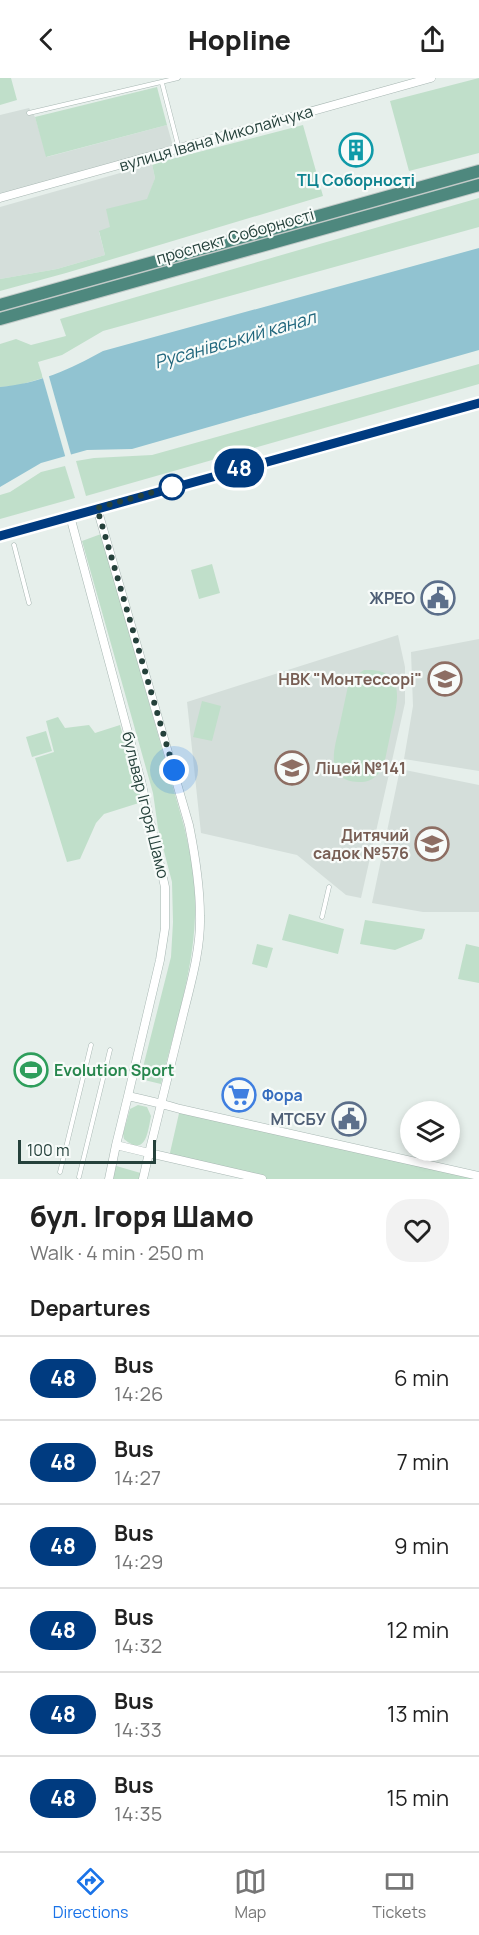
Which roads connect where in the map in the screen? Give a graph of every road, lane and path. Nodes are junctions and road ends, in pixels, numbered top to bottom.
1 (178, 78) edge
2 (431, 78) edge
3 (162, 83) junction
4 (29, 113) dead end
5 (179, 149) junction
6 (479, 171) edge
7 (479, 185) edge
8 (0, 198) edge
9 (0, 305) edge
10 (0, 319) edge
11 (479, 403) edge
12 (97, 508) junction
13 (70, 516) junction
14 (0, 536) edge
15 (14, 545) dead end
16 (30, 603) dead end
17 (329, 887) dead end
18 (322, 917) dead end
19 (91, 1045) dead end
20 (110, 1050) dead end
21 (129, 1096) junction
22 (161, 1104) junction
23 (116, 1145) junction
24 (149, 1153) junction
25 (60, 1172) dead end
26 (479, 1176) edge
27 (79, 1177) dead end
28 (109, 1179) edge
29 (143, 1179) edge
30 (262, 1179) edge

1 - 3 lane
2 - 5 street, вулиця Івана Миколайчука
3 - 4 lane
3 - 5 lane
5 - 8 street, вулиця Івана Миколайчука
6 - 9 highway, проспект Соборності
7 - 10 highway, проспект Соборності
11 - 12 street
12 - 13 street
12 - 22 street, бульвар Ігоря Шамо
13 - 14 street
13 - 21 street, бульвар Ігоря Шамо
15 - 16 lane
17 - 18 lane
19 - 25 lane
20 - 27 lane
21 - 22 street
21 - 23 street, бульвар Ігоря Шамо
22 - 24 street, бульвар Ігоря Шамо
22 - 26 street
23 - 24 street
23 - 28 street
24 - 29 street
24 - 30 street

